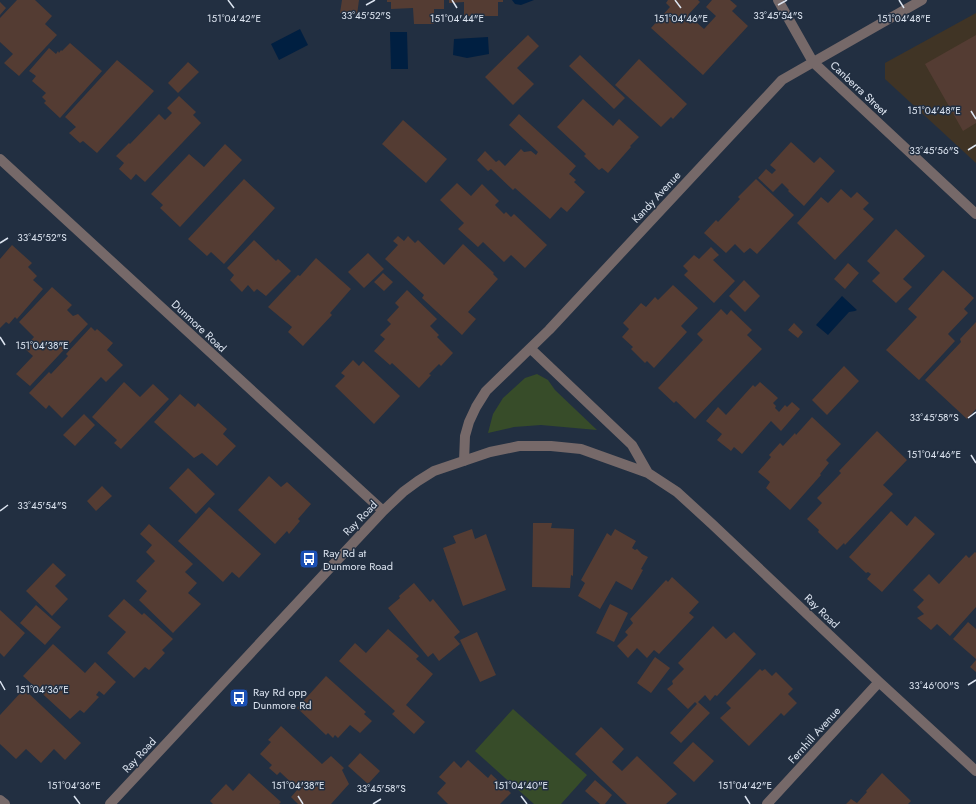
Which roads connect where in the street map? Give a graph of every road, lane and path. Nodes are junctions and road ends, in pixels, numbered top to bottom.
1 (778, 0) edge
2 (922, 0) edge
3 (813, 62) junction
4 (0, 159) edge
5 (976, 214) edge
6 (531, 349) junction
7 (464, 460) junction
8 (648, 472) junction
9 (383, 511) junction
10 (879, 682) junction
11 (976, 771) edge
12 (0, 800) edge
13 (5, 804) edge
14 (110, 804) edge
15 (767, 804) edge

1 - 3 street, Canberra Street
2 - 3 street, Kandy Avenue
3 - 5 street, Canberra Street
3 - 6 street, Kandy Avenue
4 - 9 street, Dunmore Road
6 - 7 street, Kandy Avenue
6 - 8 street, Ray Road
7 - 8 street, Ray Road
7 - 9 street, Ray Road
8 - 10 street, Ray Road
9 - 14 street, Ray Road
10 - 11 street, Ray Road
10 - 15 street, Fernhill Avenue
12 - 13 street

